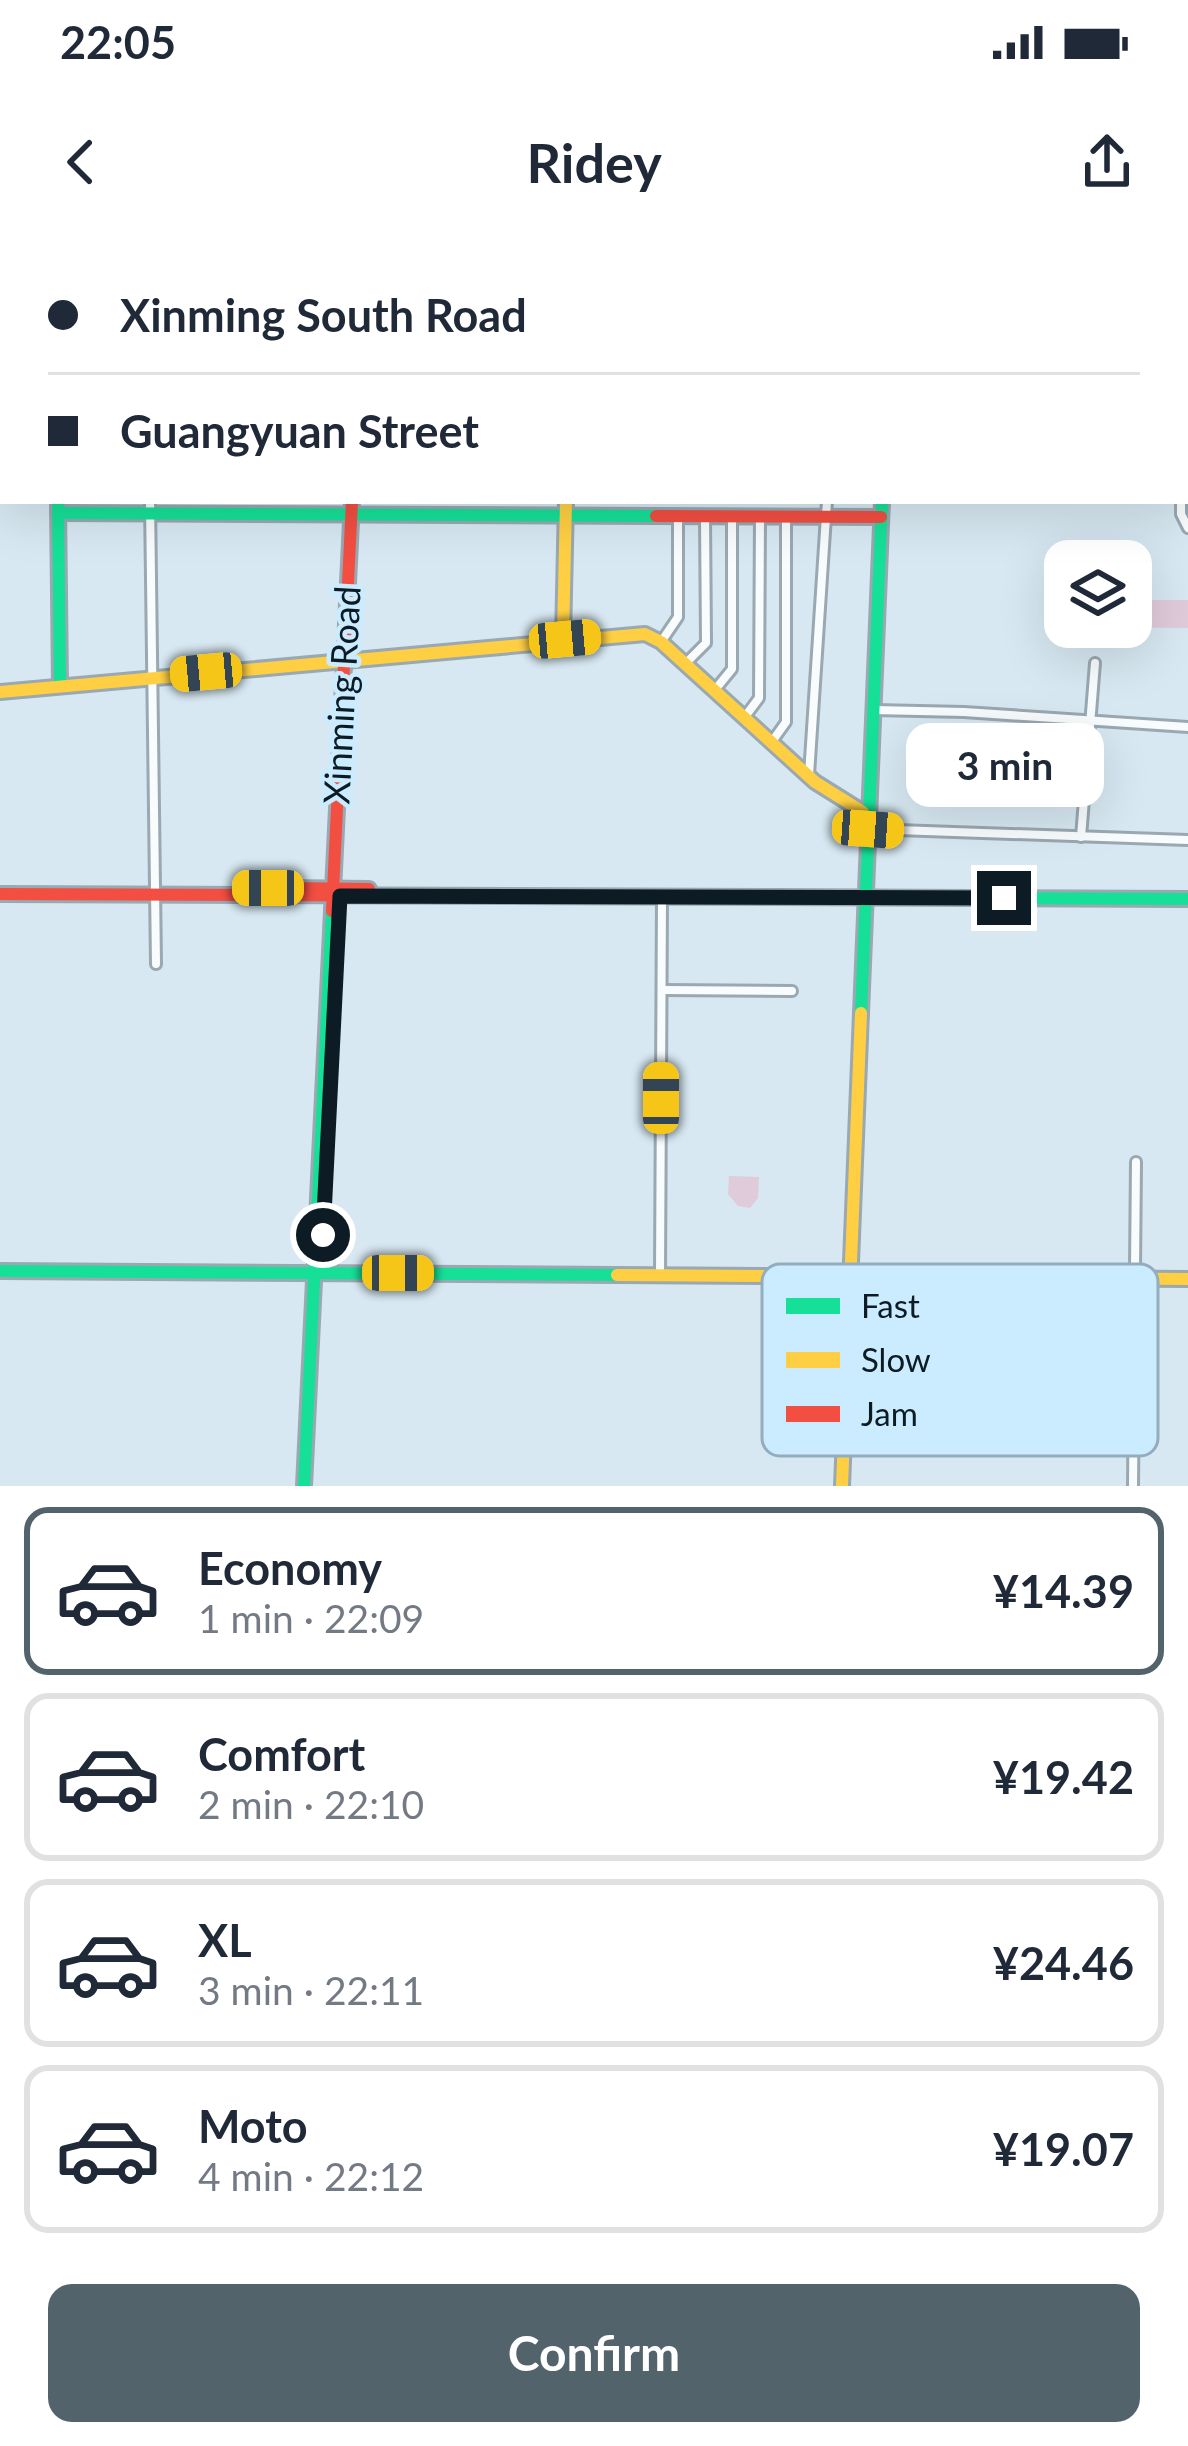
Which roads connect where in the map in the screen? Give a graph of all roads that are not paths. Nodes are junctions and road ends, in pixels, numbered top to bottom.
1 (827, 504) edge
2 (879, 504) edge
3 (58, 507) edge
4 (150, 507) edge
5 (259, 508) edge
6 (355, 508) edge
7 (566, 508) edge
8 (678, 516) junction
9 (705, 516) junction
10 (732, 517) junction
11 (760, 517) junction
12 (787, 517) junction
13 (826, 517) junction
14 (878, 517) junction
15 (563, 639) junction
16 (661, 642) junction
17 (347, 659) junction
18 (1095, 663) dead end
19 (685, 664) junction
20 (152, 677) junction
21 (60, 686) junction
22 (714, 691) junction
23 (0, 692) edge
24 (874, 710) junction
25 (744, 718) junction
26 (1090, 721) junction
27 (1188, 727) edge
28 (771, 743) junction
29 (809, 777) junction
30 (863, 812) junction
31 (868, 829) junction
32 (1081, 836) junction
33 (1188, 840) edge
34 (0, 890) edge
35 (157, 891) junction
36 (336, 892) junction
37 (863, 894) junction
38 (662, 896) junction
39 (1188, 896) edge
40 (156, 964) dead end
41 (662, 990) junction
42 (792, 991) dead end
43 (1136, 1162) dead end
44 (848, 1264) edge
45 (1136, 1264) edge
46 (0, 1271) edge
47 (318, 1273) junction
48 (660, 1275) junction
49 (762, 1276) edge
50 (1158, 1278) edge
51 (1188, 1279) edge
52 (840, 1456) edge
53 (1133, 1456) edge
54 (308, 1486) edge
55 (839, 1486) edge
56 (1133, 1486) edge

1 - 13 street
2 - 14 street
3 - 4 street
3 - 21 street
4 - 5 street
4 - 20 street
5 - 6 street
6 - 7 street
6 - 17 street, Xinming Road
7 - 8 street
7 - 15 street
8 - 9 street
8 - 16 street
9 - 10 street
9 - 19 street
10 - 11 street
10 - 22 street
11 - 12 street
11 - 25 street
12 - 13 street
12 - 28 street
13 - 14 street
13 - 29 street
14 - 24 street
14 - 30 street
15 - 16 street
15 - 17 street
16 - 19 street
17 - 20 street
17 - 36 street, Xinming Road
18 - 26 street
19 - 22 street
20 - 21 street
20 - 35 street
21 - 23 street
22 - 25 street
24 - 26 street
24 - 31 street
25 - 28 street
26 - 27 street
26 - 32 street
28 - 29 street
29 - 30 street
30 - 37 street
31 - 32 street
31 - 37 street
32 - 33 street
34 - 35 street
35 - 36 street
35 - 40 street
36 - 37 street
36 - 38 street
36 - 47 street, Xinming Road
37 - 38 street
37 - 39 street
37 - 44 street
38 - 41 street
41 - 42 street
41 - 48 street
43 - 45 street
46 - 47 street
47 - 48 street
47 - 54 street, Xinming Road
48 - 49 street
50 - 51 street
52 - 55 street
53 - 56 street

